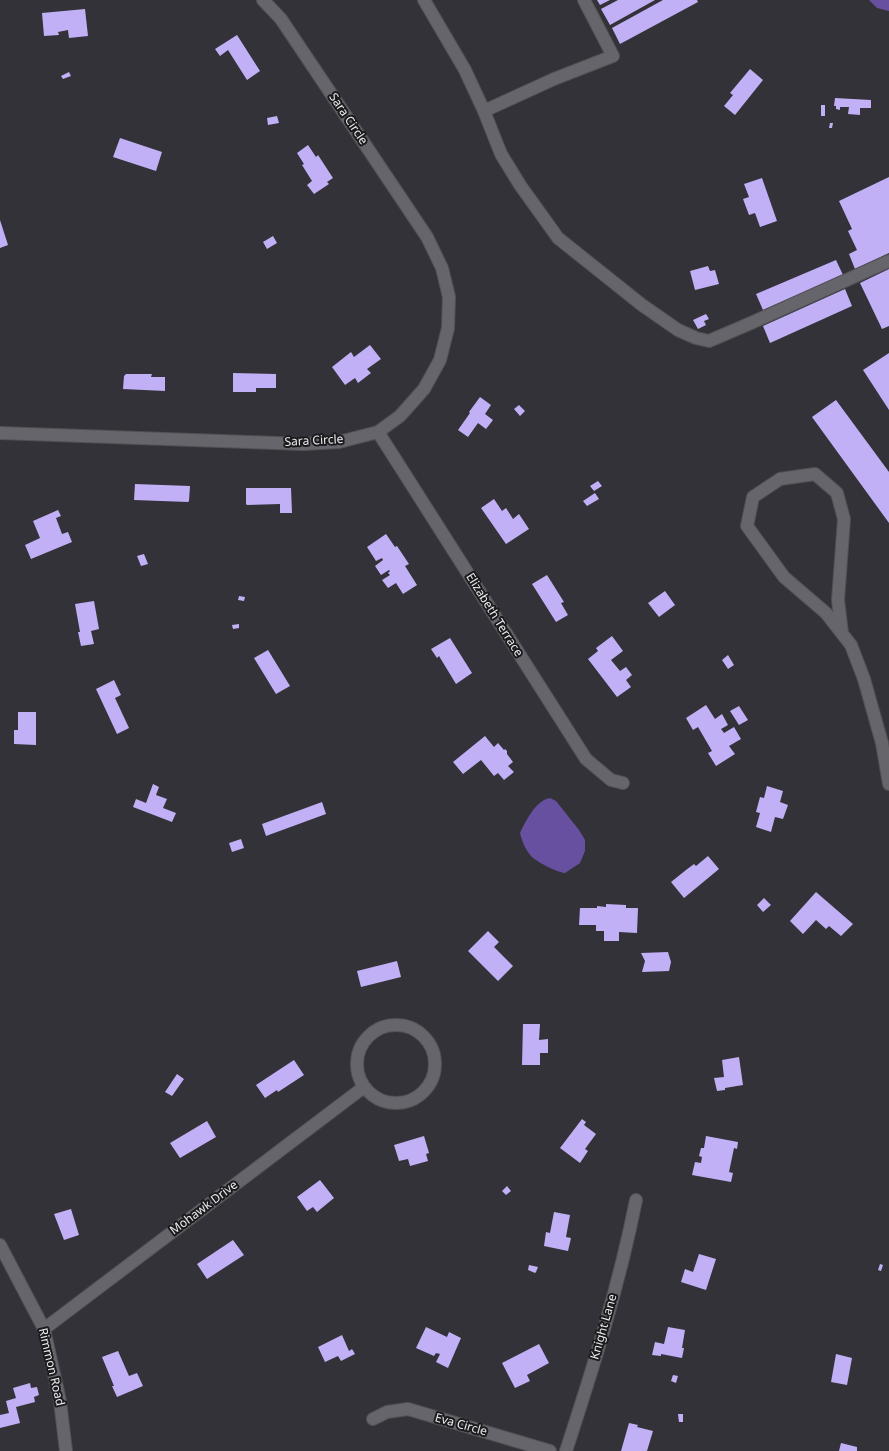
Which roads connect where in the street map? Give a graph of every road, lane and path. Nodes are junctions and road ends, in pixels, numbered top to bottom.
1 (263, 0) edge
2 (424, 0) edge
3 (584, 0) edge
4 (484, 111) junction
5 (889, 261) edge
6 (378, 432) junction
7 (0, 433) edge
8 (842, 632) junction
9 (623, 783) dead end
10 (889, 784) edge
11 (364, 1087) junction
12 (636, 1200) dead end
13 (0, 1245) edge
14 (44, 1329) junction
15 (373, 1419) dead end
16 (66, 1451) edge
17 (550, 1451) edge
18 (566, 1451) edge

1 - 6 street, Sara Circle
2 - 4 street
3 - 4 street
4 - 5 street
6 - 7 street, Sara Circle
6 - 9 street, Elizabeth Terrace
8 - 8 street
8 - 10 street
11 - 11 street
11 - 14 street, Mohawk Drive
12 - 18 street, Knight Lane
13 - 14 street, Rimmon Road
14 - 16 street, Rimmon Road
15 - 17 street, Eva Circle

